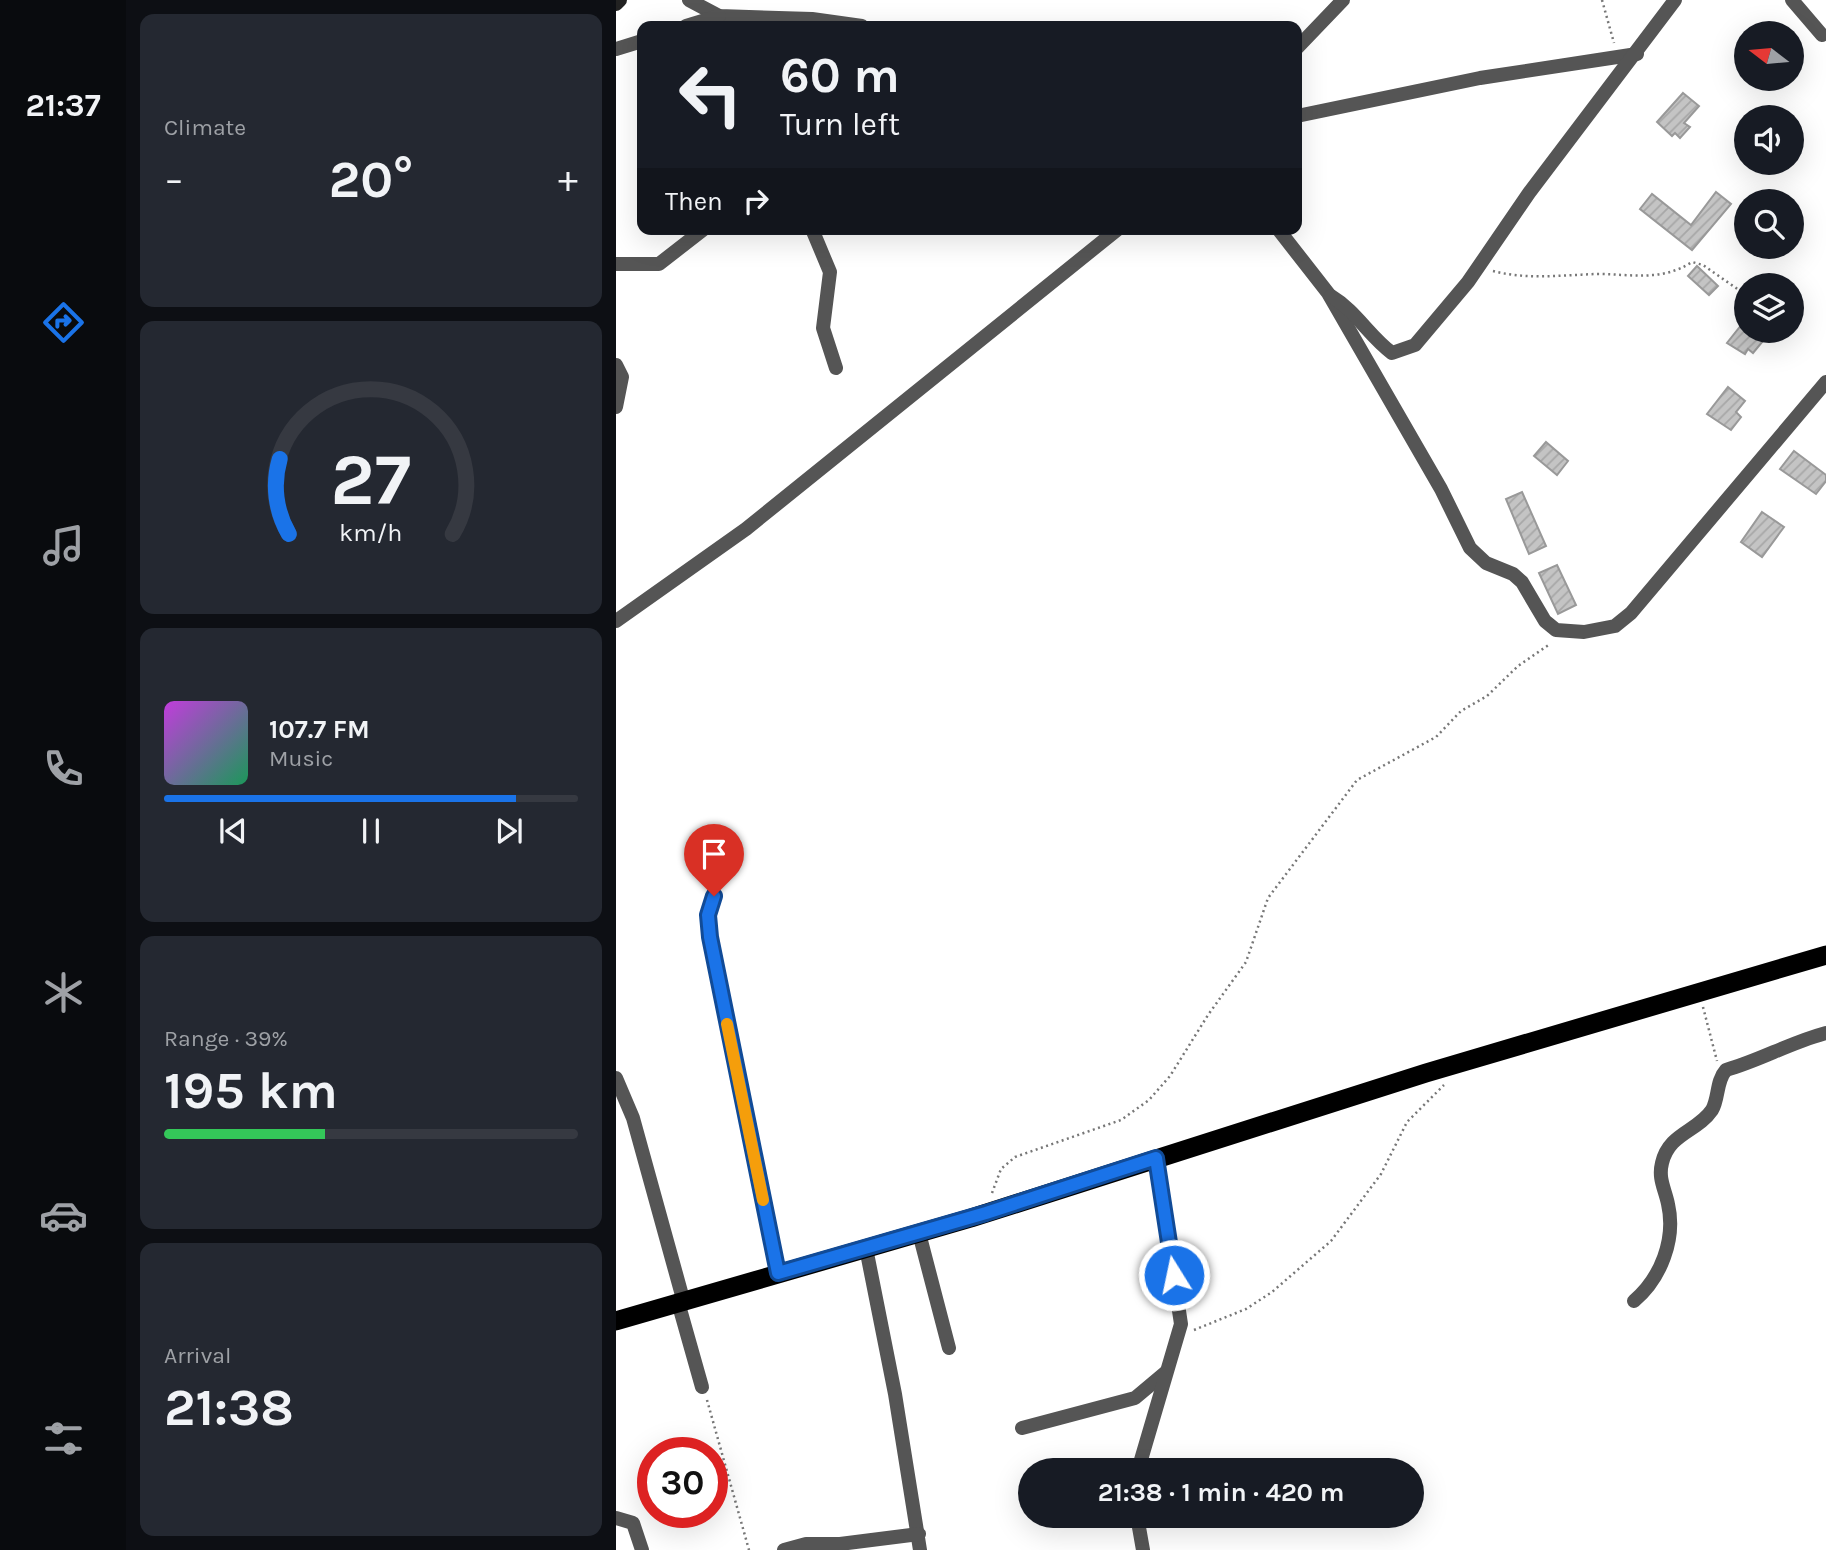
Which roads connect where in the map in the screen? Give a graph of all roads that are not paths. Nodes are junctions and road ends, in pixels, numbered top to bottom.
1 (620, 0) edge
2 (689, 0) edge
3 (1343, 0) edge
4 (1675, 0) edge
5 (1792, 0) edge
6 (616, 4) edge
7 (711, 21) edge
8 (826, 21) edge
9 (1822, 35) dead end
10 (637, 43) edge
11 (1302, 43) edge
12 (616, 49) edge
13 (1630, 56) junction
14 (1302, 115) edge
15 (696, 235) edge
16 (815, 235) edge
17 (1111, 235) edge
18 (1283, 235) edge
19 (616, 264) edge
20 (1328, 293) junction
21 (616, 365) edge
22 (836, 368) dead end
23 (1826, 382) edge
24 (616, 407) edge
25 (616, 621) edge
26 (714, 896) dead end
27 (1826, 955) edge
28 (1826, 1033) edge
29 (616, 1078) edge
30 (1156, 1158) junction
31 (919, 1233) junction
32 (866, 1248) junction
33 (778, 1273) junction
34 (680, 1301) junction
35 (1634, 1301) dead end
36 (616, 1321) edge
37 (949, 1348) dead end
38 (1169, 1368) junction
39 (702, 1387) road end
40 (1022, 1428) dead end
41 (1142, 1458) edge
42 (616, 1518) edge
43 (1139, 1528) edge
44 (919, 1534) junction
45 (642, 1550) edge
46 (784, 1550) edge
47 (920, 1550) edge
48 (1143, 1550) edge

1 - 6 main road
2 - 7 street
3 - 11 street
4 - 13 street
5 - 9 street
7 - 8 street
10 - 12 street
13 - 14 street
13 - 20 street
15 - 19 street
16 - 22 street
17 - 25 street
18 - 20 street
20 - 23 street
21 - 24 street
26 - 33 lane
27 - 30 highway
28 - 35 street
29 - 34 street
30 - 31 highway
30 - 38 street
31 - 32 highway
31 - 37 street
32 - 33 highway
32 - 44 street
33 - 34 highway
34 - 36 highway
34 - 39 street
38 - 40 street
38 - 41 street
42 - 45 street
43 - 48 street
44 - 46 street
44 - 47 street

